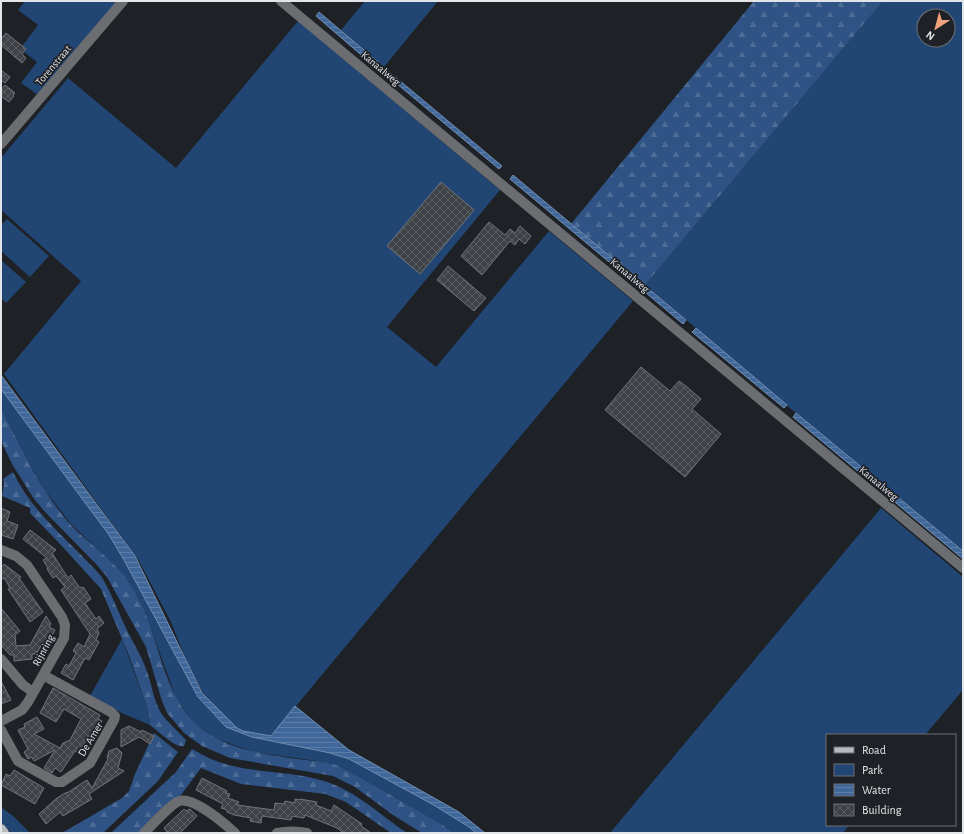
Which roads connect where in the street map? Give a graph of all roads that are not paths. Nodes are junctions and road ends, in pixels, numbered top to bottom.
1 (123, 1) edge
2 (282, 1) edge
3 (1, 144) edge
4 (1, 550) edge
5 (963, 568) edge
6 (1, 659) edge
7 (43, 675) junction
8 (34, 692) junction
9 (1, 721) edge
10 (1, 730) edge
11 (1, 829) edge
12 (4, 833) edge
13 (144, 833) edge
14 (235, 833) edge
15 (277, 833) edge
16 (307, 833) edge

1 - 3 street, Torenstraat
2 - 5 street, Kanaalweg
4 - 7 street, Rijnring
6 - 8 street
7 - 8 street, Rijnring
7 - 10 street, De Amer
8 - 9 street, Rijnring
11 - 12 main road
13 - 14 street
15 - 16 street

